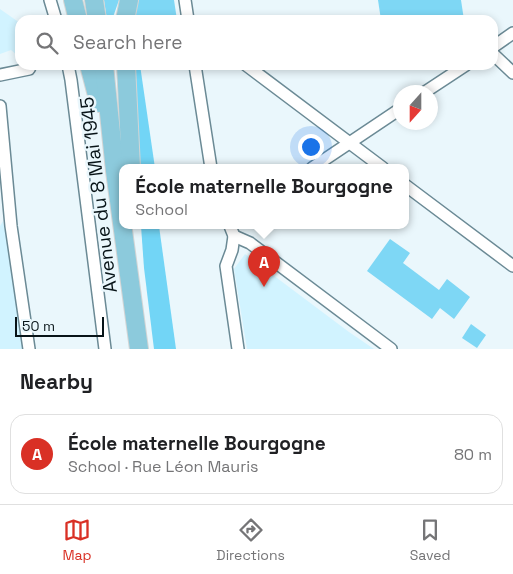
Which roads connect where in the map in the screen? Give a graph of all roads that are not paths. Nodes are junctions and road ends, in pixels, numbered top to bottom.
1 (50, 0) edge
2 (73, 0) edge
3 (94, 0) edge
4 (129, 0) edge
5 (184, 0) edge
6 (54, 15) edge
7 (77, 15) edge
8 (96, 15) edge
9 (126, 15) edge
10 (187, 15) edge
11 (513, 33) edge
12 (498, 44) edge
13 (498, 59) edge
14 (24, 70) edge
15 (69, 70) edge
16 (91, 70) edge
17 (105, 70) edge
18 (126, 70) edge
19 (196, 70) edge
20 (253, 70) edge
21 (458, 70) edge
22 (513, 74) edge
23 (0, 75) edge
24 (436, 85) edge
25 (0, 106) edge
26 (393, 114) edge
27 (350, 143) junction
28 (121, 164) edge
29 (122, 164) edge
30 (123, 164) edge
31 (210, 164) edge
32 (318, 164) edge
33 (378, 164) edge
34 (409, 188) edge
35 (128, 229) edge
36 (133, 229) edge
37 (232, 231) edge
38 (513, 266) edge
39 (133, 302) junction
40 (29, 349) edge
41 (105, 349) edge
42 (139, 349) edge
43 (238, 349) edge
44 (390, 349) edge

1 - 6 street
2 - 7 main road
3 - 8 main road
4 - 9 main road
5 - 10 street
11 - 12 street
13 - 22 street
14 - 23 street
15 - 41 street
16 - 28 main road
17 - 29 main road, Avenue du 8 Mai 1945
18 - 30 main road
19 - 31 street
20 - 27 street
21 - 24 street
25 - 40 street
26 - 27 street
27 - 32 street
27 - 33 street
34 - 38 street
35 - 39 main road, Avenue du 8 Mai 1945
36 - 39 main road
37 - 43 street
37 - 44 street
39 - 42 main road, Avenue du 8 Mai 1945

